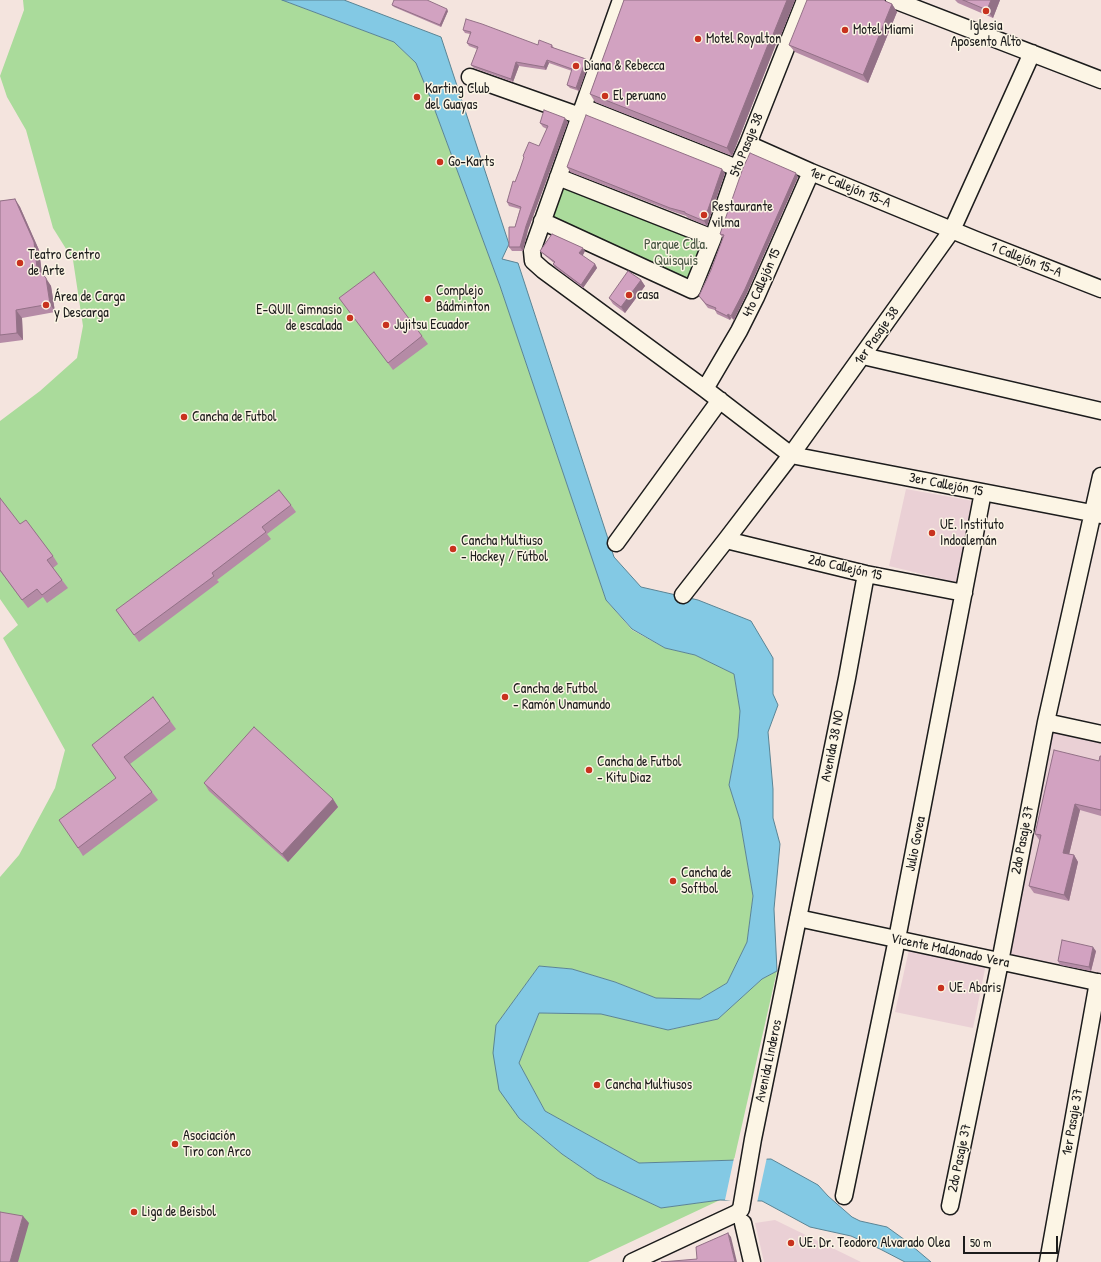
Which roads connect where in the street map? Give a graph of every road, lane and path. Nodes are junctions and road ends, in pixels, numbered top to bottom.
1 (621, 0) edge
2 (805, 0) edge
3 (894, 0) edge
4 (1032, 53) junction
5 (470, 77) dead end
6 (1101, 80) edge
7 (581, 112) junction
8 (748, 144) junction
9 (737, 168) junction
10 (811, 172) junction
11 (558, 176) junction
12 (542, 221) junction
13 (952, 230) junction
14 (713, 238) junction
15 (1101, 289) edge
16 (863, 356) junction
17 (705, 389) junction
18 (720, 400) junction
19 (1101, 411) edge
20 (791, 455) junction
21 (1101, 476) edge
22 (983, 492) junction
23 (1097, 514) edge
24 (726, 540) junction
25 (616, 543) dead end
26 (866, 574) junction
27 (964, 593) junction
28 (683, 595) dead end
29 (1046, 722) junction
30 (1101, 734) edge
31 (798, 918) junction
32 (897, 939) junction
33 (1000, 962) junction
34 (1100, 982) edge
35 (844, 1196) dead end
36 (950, 1206) dead end
37 (743, 1223) dead end
38 (633, 1262) edge
39 (752, 1262) edge
40 (1048, 1262) edge

1 - 7 street
2 - 8 street, 5to Pasaje 38
3 - 4 street
4 - 6 street
4 - 13 street, 1er Pasaje 38
5 - 7 street
7 - 9 street
7 - 11 street
8 - 9 street, 5to Pasaje 38
8 - 10 street, 1er Callejón 15-A
9 - 14 street, 5to Pasaje 38
10 - 13 street, 1er Callejón 15-A
10 - 17 street, 4to Callejón 15
11 - 12 street
11 - 14 street
12 - 14 street, 5to Pasaje 38
12 - 17 street
13 - 15 street, 1 Callejón 15-A
13 - 16 street, 1er Pasaje 38
16 - 19 street
16 - 20 street, 1er Pasaje 38
17 - 18 street
18 - 20 street
18 - 25 street
20 - 22 street, 3er Callejón 15
20 - 24 street, 1er Pasaje 38
21 - 23 street, 2do Pasaje 37
22 - 23 street, 3er Callejón 15
22 - 27 street, Julio Govea
23 - 29 street, 2do Pasaje 37
24 - 26 street, 2do Callejón 15
24 - 28 street, 1er Pasaje 38
26 - 27 street, 2do Callejón 15
26 - 31 street, Avenida 38 NO
27 - 32 street, Julio Govea
29 - 30 street
29 - 33 street, 2do Pasaje 37
31 - 32 street, Vicente Maldonado Vera
31 - 38 street, Avenida Linderos
32 - 33 street, Vicente Maldonado Vera
32 - 35 street, Julio Govea
33 - 34 street, Vicente Maldonado Vera
33 - 36 street, 2do Pasaje 37
34 - 40 street, 1er Pasaje 37
37 - 39 street

